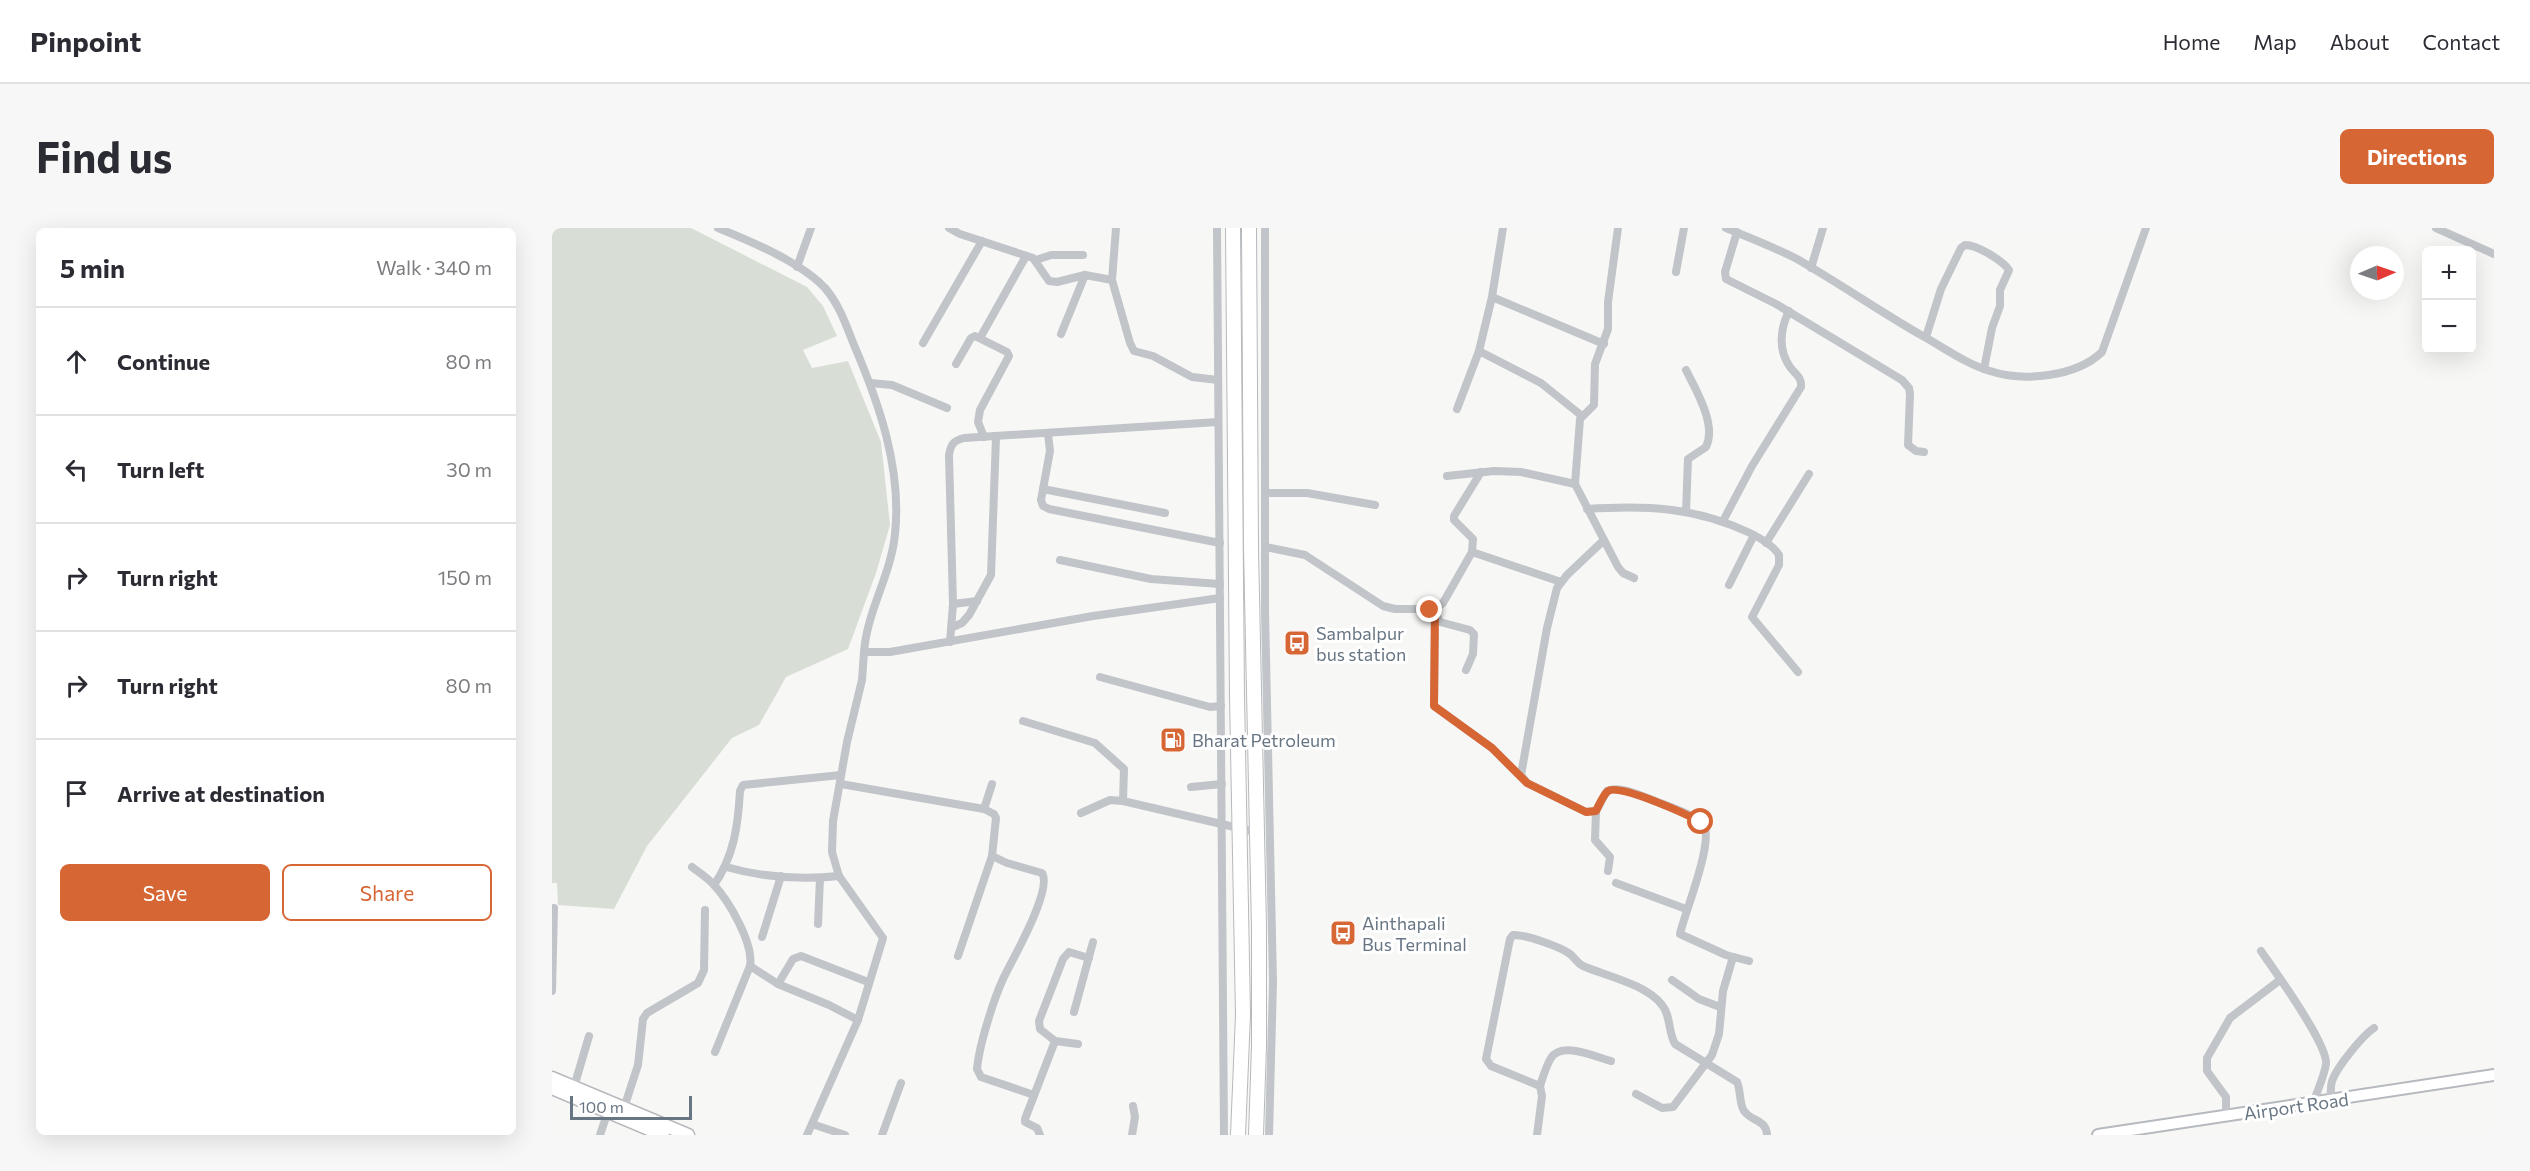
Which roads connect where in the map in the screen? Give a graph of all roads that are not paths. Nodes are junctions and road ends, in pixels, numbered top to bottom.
1 (718, 228) edge
2 (811, 228) edge
3 (949, 228) edge
4 (1116, 228) edge
5 (1217, 228) edge
6 (1233, 228) edge
7 (1249, 228) edge
8 (1265, 228) edge
9 (1503, 228) edge
10 (1618, 228) edge
11 (1684, 228) edge
12 (1726, 228) edge
13 (1823, 228) edge
14 (2146, 228) edge
15 (2436, 228) edge
16 (731, 230) edge
17 (1737, 232) junction
18 (982, 241) junction
19 (2494, 254) edge
20 (1083, 255) dead end
21 (1026, 256) junction
22 (1036, 260) junction
23 (797, 267) junction
24 (1811, 268) junction
25 (1676, 272) dead end
26 (1085, 275) junction
27 (1112, 280) junction
28 (1492, 297) junction
29 (1789, 311) junction
30 (1060, 334) dead end
31 (1926, 337) junction
32 (980, 338) junction
33 (923, 343) dead end
34 (1604, 344) junction
35 (1479, 351) junction
36 (956, 364) dead end
37 (1984, 369) junction
38 (1686, 370) dead end
39 (1218, 380) junction
40 (870, 383) junction
41 (947, 408) dead end
42 (1457, 409) dead end
43 (1582, 416) junction
44 (1218, 422) junction
45 (1048, 434) junction
46 (984, 437) junction
47 (996, 437) junction
48 (1924, 452) dead end
49 (1481, 472) junction
50 (1809, 474) dead end
51 (1447, 476) dead end
52 (1575, 484) junction
53 (1043, 489) junction
54 (1265, 493) junction
55 (1375, 505) dead end
56 (1587, 509) junction
57 (1686, 512) junction
58 (1165, 513) dead end
59 (1723, 521) junction
60 (1754, 535) junction
61 (1604, 540) junction
62 (1220, 543) junction
63 (1766, 543) junction
64 (1266, 547) junction
65 (1473, 552) junction
66 (1060, 560) dead end
67 (1634, 578) dead end
68 (1561, 582) junction
69 (1220, 584) junction
70 (1729, 585) dead end
71 (1220, 598) junction
72 (977, 601) junction
73 (953, 604) junction
74 (1435, 609) junction
75 (952, 627) junction
76 (951, 642) junction
77 (864, 652) junction
78 (1466, 670) dead end
79 (1798, 672) dead end
80 (1100, 677) dead end
81 (1221, 706) junction
82 (1023, 721) dead end
83 (1522, 778) junction
84 (841, 780) junction
85 (992, 784) dead end
86 (1222, 784) junction
87 (1191, 787) dead end
88 (1123, 801) junction
89 (984, 809) junction
90 (1596, 811) junction
91 (1082, 813) dead end
92 (1222, 825) junction
93 (1240, 828) junction
94 (1256, 832) junction
95 (1270, 837) junction
96 (992, 856) junction
97 (692, 867) dead end
98 (726, 867) junction
99 (1608, 871) dead end
100 (781, 876) junction
101 (839, 876) junction
102 (820, 878) junction
103 (1616, 883) dead end
104 (714, 885) junction
105 (554, 908) dead end
106 (1686, 909) junction
107 (705, 910) dead end
108 (818, 924) dead end
109 (553, 930) edge
110 (762, 937) dead end
111 (1093, 942) dead end
112 (2261, 951) dead end
113 (958, 956) dead end
114 (1733, 957) junction
115 (1089, 958) junction
116 (1749, 961) dead end
117 (750, 966) junction
118 (1672, 980) dead end
119 (2280, 980) junction
120 (868, 982) junction
121 (778, 984) junction
122 (552, 991) edge
123 (1720, 1007) junction
124 (1074, 1012) dead end
125 (858, 1020) junction
126 (2374, 1028) dead end
127 (589, 1036) dead end
128 (1056, 1041) junction
129 (1078, 1044) dead end
130 (715, 1052) dead end
131 (1611, 1061) dead end
132 (1707, 1064) junction
133 (2494, 1075) edge
134 (552, 1078) edge
135 (901, 1083) dead end
136 (1540, 1086) junction
137 (574, 1087) junction
138 (552, 1088) edge
139 (1636, 1094) dead end
140 (1034, 1095) junction
141 (2331, 1101) junction
142 (2313, 1104) junction
143 (1133, 1106) dead end
144 (624, 1108) junction
145 (608, 1111) junction
146 (2226, 1117) junction
147 (812, 1124) junction
148 (600, 1135) edge
149 (663, 1135) edge
150 (688, 1135) edge
151 (807, 1135) edge
152 (845, 1135) edge
153 (882, 1135) edge
154 (1040, 1135) edge
155 (1132, 1135) edge
156 (1224, 1135) edge
157 (1238, 1135) edge
158 (1256, 1135) edge
159 (1269, 1135) edge
160 (1537, 1135) edge
161 (1767, 1135) edge
162 (2098, 1135) edge

1 - 16 street
2 - 23 street
3 - 18 street
4 - 27 street
5 - 39 street
6 - 93 highway
7 - 94 highway
8 - 54 street
9 - 28 street
10 - 34 street
11 - 25 street
12 - 17 street
13 - 24 street
14 - 37 street
15 - 19 street
16 - 23 street
17 - 24 street
17 - 29 street
18 - 21 street
18 - 33 street
20 - 22 street
21 - 22 street
21 - 32 street
22 - 26 street
23 - 40 street
24 - 31 street
26 - 27 street
26 - 30 street
27 - 39 street
28 - 34 street
28 - 35 street
29 - 48 street
29 - 59 street
31 - 37 street
31 - 37 street
32 - 36 street
32 - 46 street
34 - 43 street
35 - 42 street
35 - 43 street
38 - 57 street
39 - 44 street
40 - 41 street
40 - 77 street
43 - 52 street
44 - 45 street
44 - 62 street
45 - 47 street
45 - 53 street
46 - 47 street
46 - 73 street
47 - 72 street
49 - 51 street
49 - 52 street
49 - 65 street
50 - 63 street
52 - 56 street
53 - 58 street
53 - 62 street
54 - 55 street
54 - 64 street
56 - 57 street
56 - 61 street
57 - 59 street
59 - 60 street
60 - 63 street
60 - 70 street
61 - 67 street
61 - 68 street
62 - 69 street
63 - 79 street
64 - 74 street
64 - 95 street
65 - 68 street
65 - 74 street
66 - 69 street
68 - 83 street
69 - 71 street
71 - 76 street
71 - 81 street
72 - 73 street
72 - 75 street
73 - 75 street
74 - 78 street
74 - 83 street
75 - 76 street
76 - 77 street
77 - 84 street
80 - 81 street
81 - 86 street
82 - 88 street
83 - 90 street
84 - 89 street
84 - 98 street
84 - 101 street
85 - 89 street
86 - 87 street
86 - 92 street
88 - 91 street
88 - 92 street
89 - 96 street
90 - 99 street
90 - 106 street
92 - 93 street
92 - 156 street
93 - 94 street
93 - 157 highway
94 - 95 street
94 - 158 highway
95 - 159 street
96 - 113 street
96 - 140 street
97 - 104 street
98 - 100 street
98 - 104 street
100 - 102 street
100 - 110 street
101 - 102 street
101 - 120 street
102 - 108 street
103 - 106 street
104 - 117 street
105 - 109 street
106 - 114 street
107 - 144 street
109 - 122 street
111 - 115 street
112 - 119 street
114 - 116 street
114 - 123 street
115 - 124 street
115 - 128 street
117 - 121 street
117 - 130 street
118 - 123 street
119 - 142 street
119 - 146 street
120 - 121 street
120 - 125 street
121 - 125 street
123 - 132 street
125 - 147 street
126 - 141 street
127 - 137 street
128 - 129 street
128 - 140 street
131 - 136 street
132 - 136 street
132 - 139 street
132 - 161 street
133 - 141 main road, Airport Road
134 - 137 main road
135 - 153 street
136 - 160 street
137 - 144 main road
138 - 145 main road
140 - 154 street
141 - 142 main road, Airport Road
142 - 146 main road, Airport Road
143 - 155 street
144 - 150 main road
145 - 148 street
145 - 149 main road
146 - 162 main road, Airport Road
147 - 151 street
147 - 152 street

